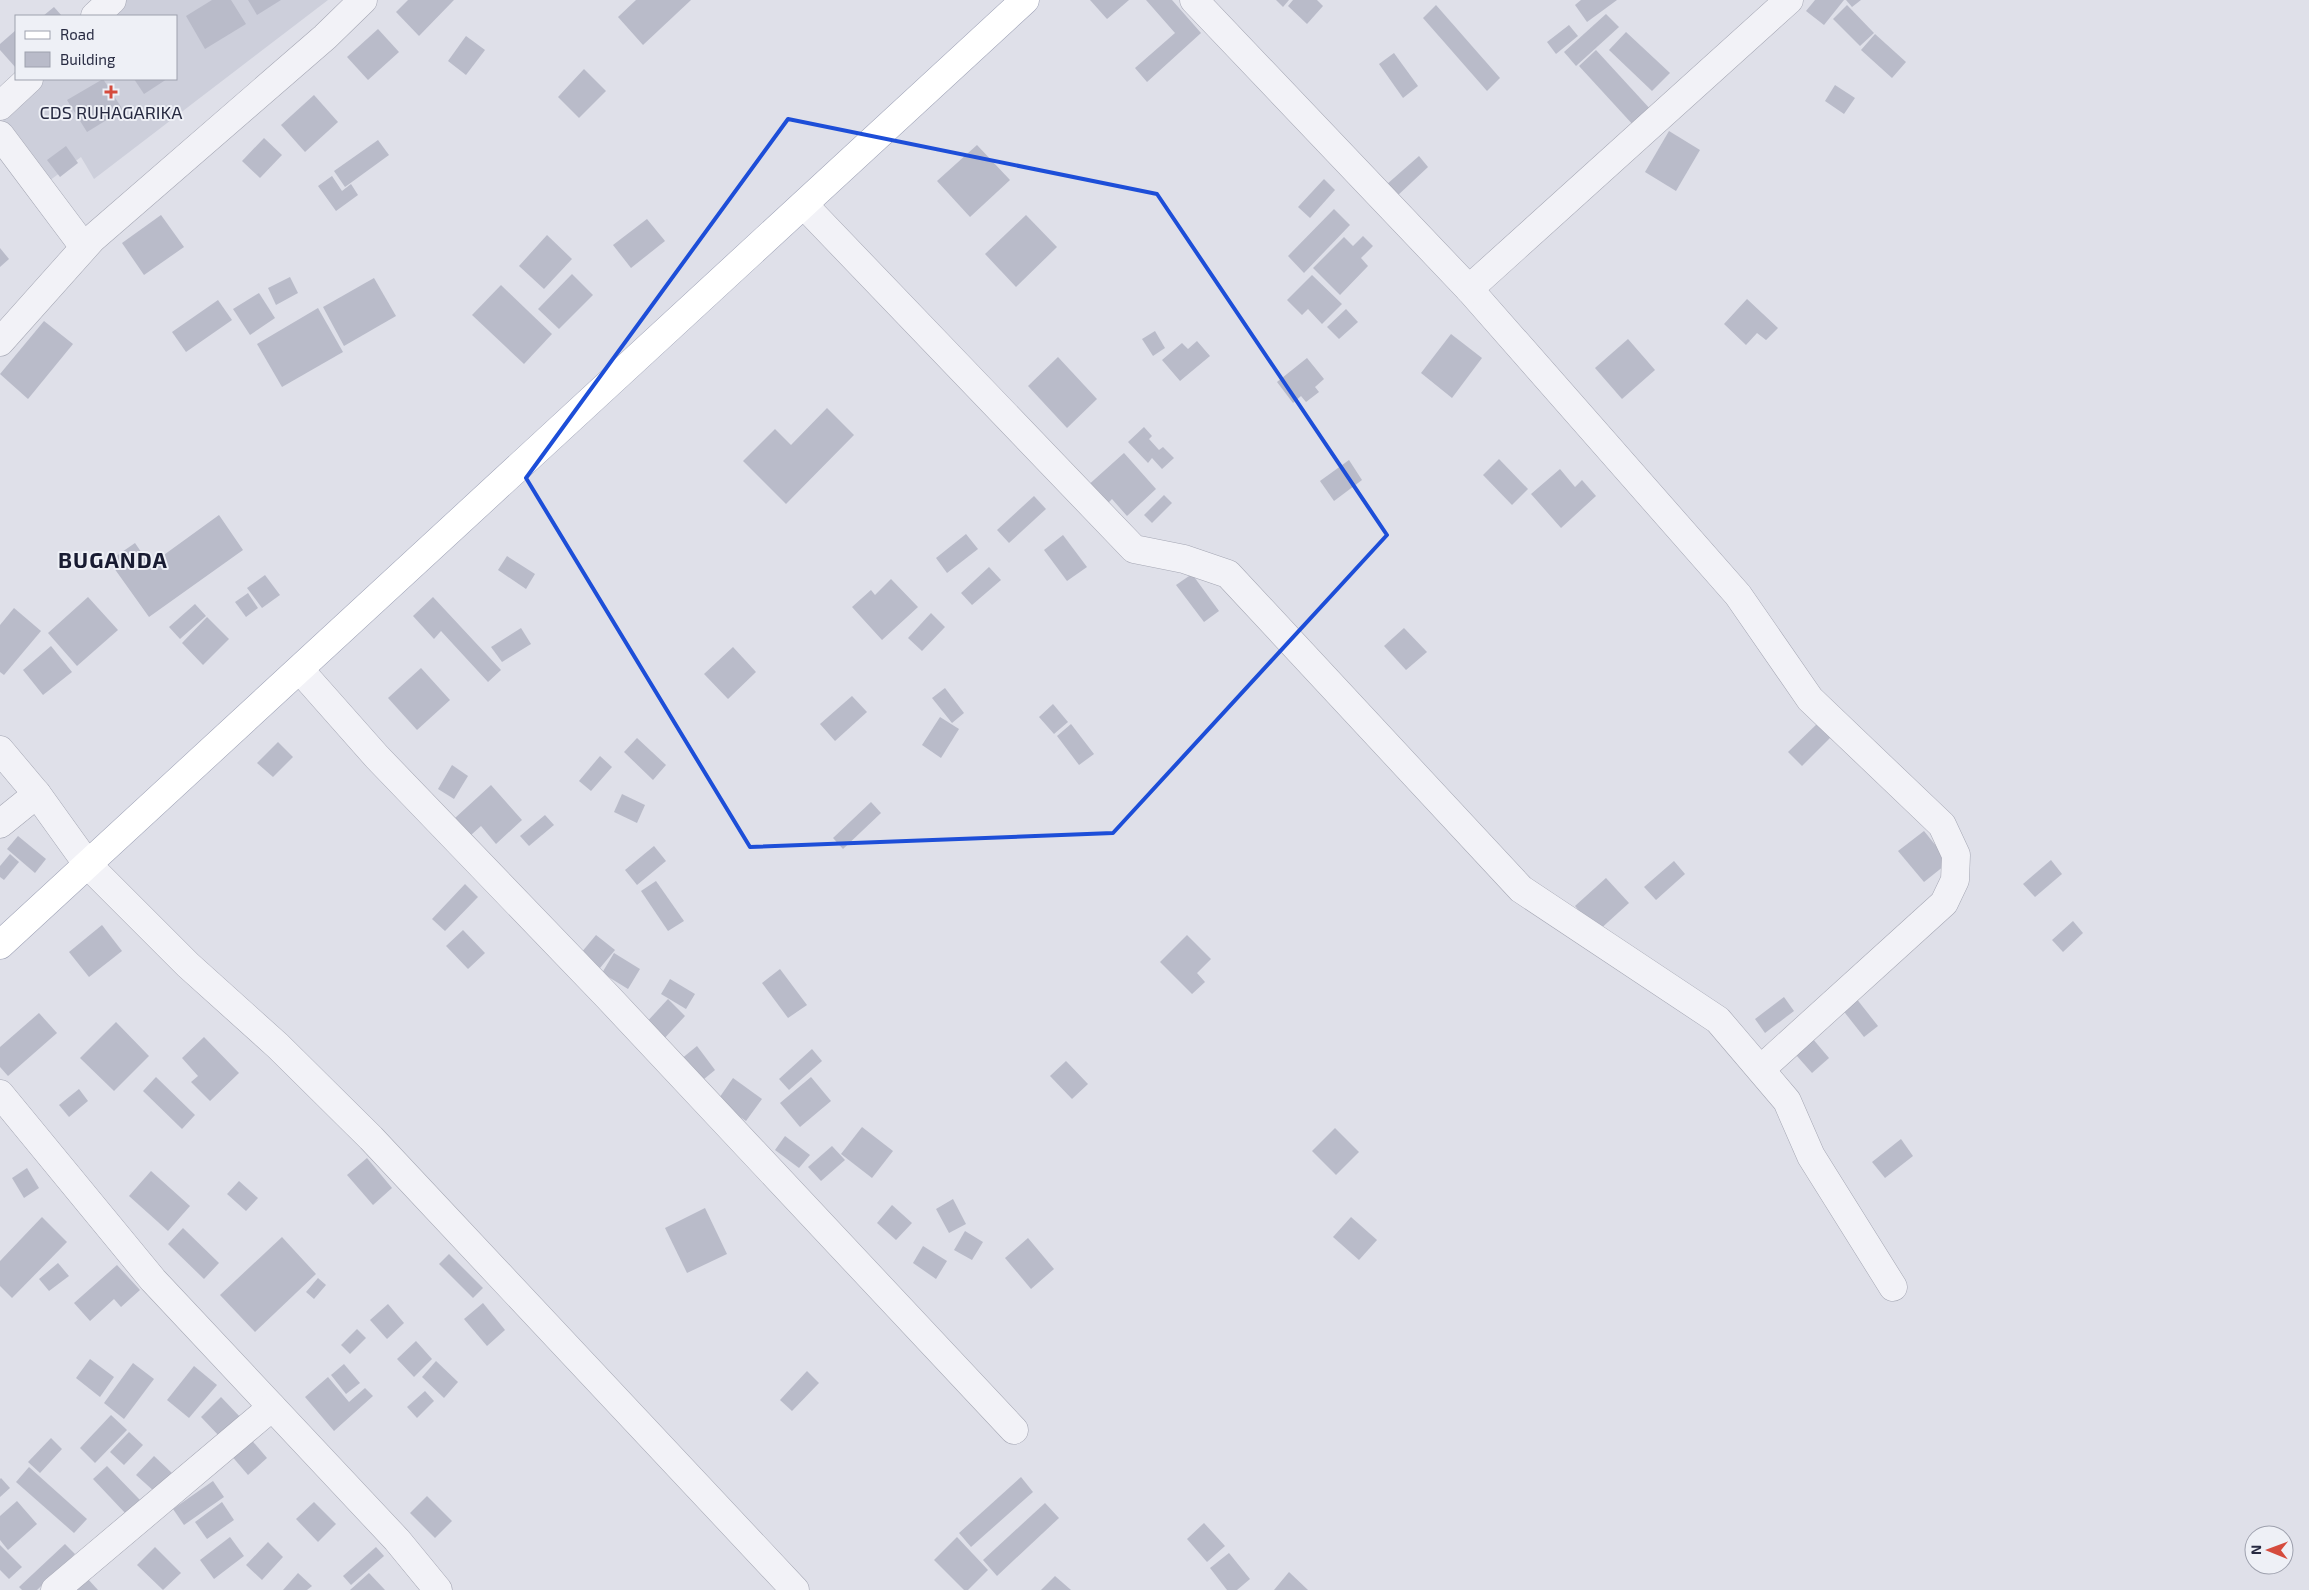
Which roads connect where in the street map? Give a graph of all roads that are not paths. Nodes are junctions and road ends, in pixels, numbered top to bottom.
1 (112, 0) edge
2 (363, 0) edge
3 (1025, 0) edge
4 (1194, 0) edge
5 (1790, 0) edge
6 (96, 15) edge
7 (28, 80) edge
8 (0, 106) edge
9 (0, 135) edge
10 (804, 205) junction
11 (84, 247) junction
12 (1469, 289) junction
13 (0, 342) edge
14 (300, 670) junction
15 (0, 750) edge
16 (37, 794) junction
17 (0, 824) edge
18 (88, 865) junction
19 (0, 945) edge
20 (1761, 1070) junction
21 (0, 1094) edge
22 (1893, 1287) dead end
23 (272, 1407) junction
24 (1014, 1430) dead end
25 (55, 1590) edge
26 (438, 1590) edge
27 (795, 1590) edge

1 - 6 street
2 - 11 street
3 - 10 main road
4 - 12 street
5 - 12 street
7 - 8 street
9 - 11 street
10 - 14 main road
10 - 20 street
11 - 13 street
12 - 20 street
14 - 18 main road
14 - 24 street
15 - 16 street
16 - 17 street
16 - 18 street
18 - 19 main road
18 - 27 street
20 - 22 street
21 - 23 street
23 - 25 street
23 - 26 street

